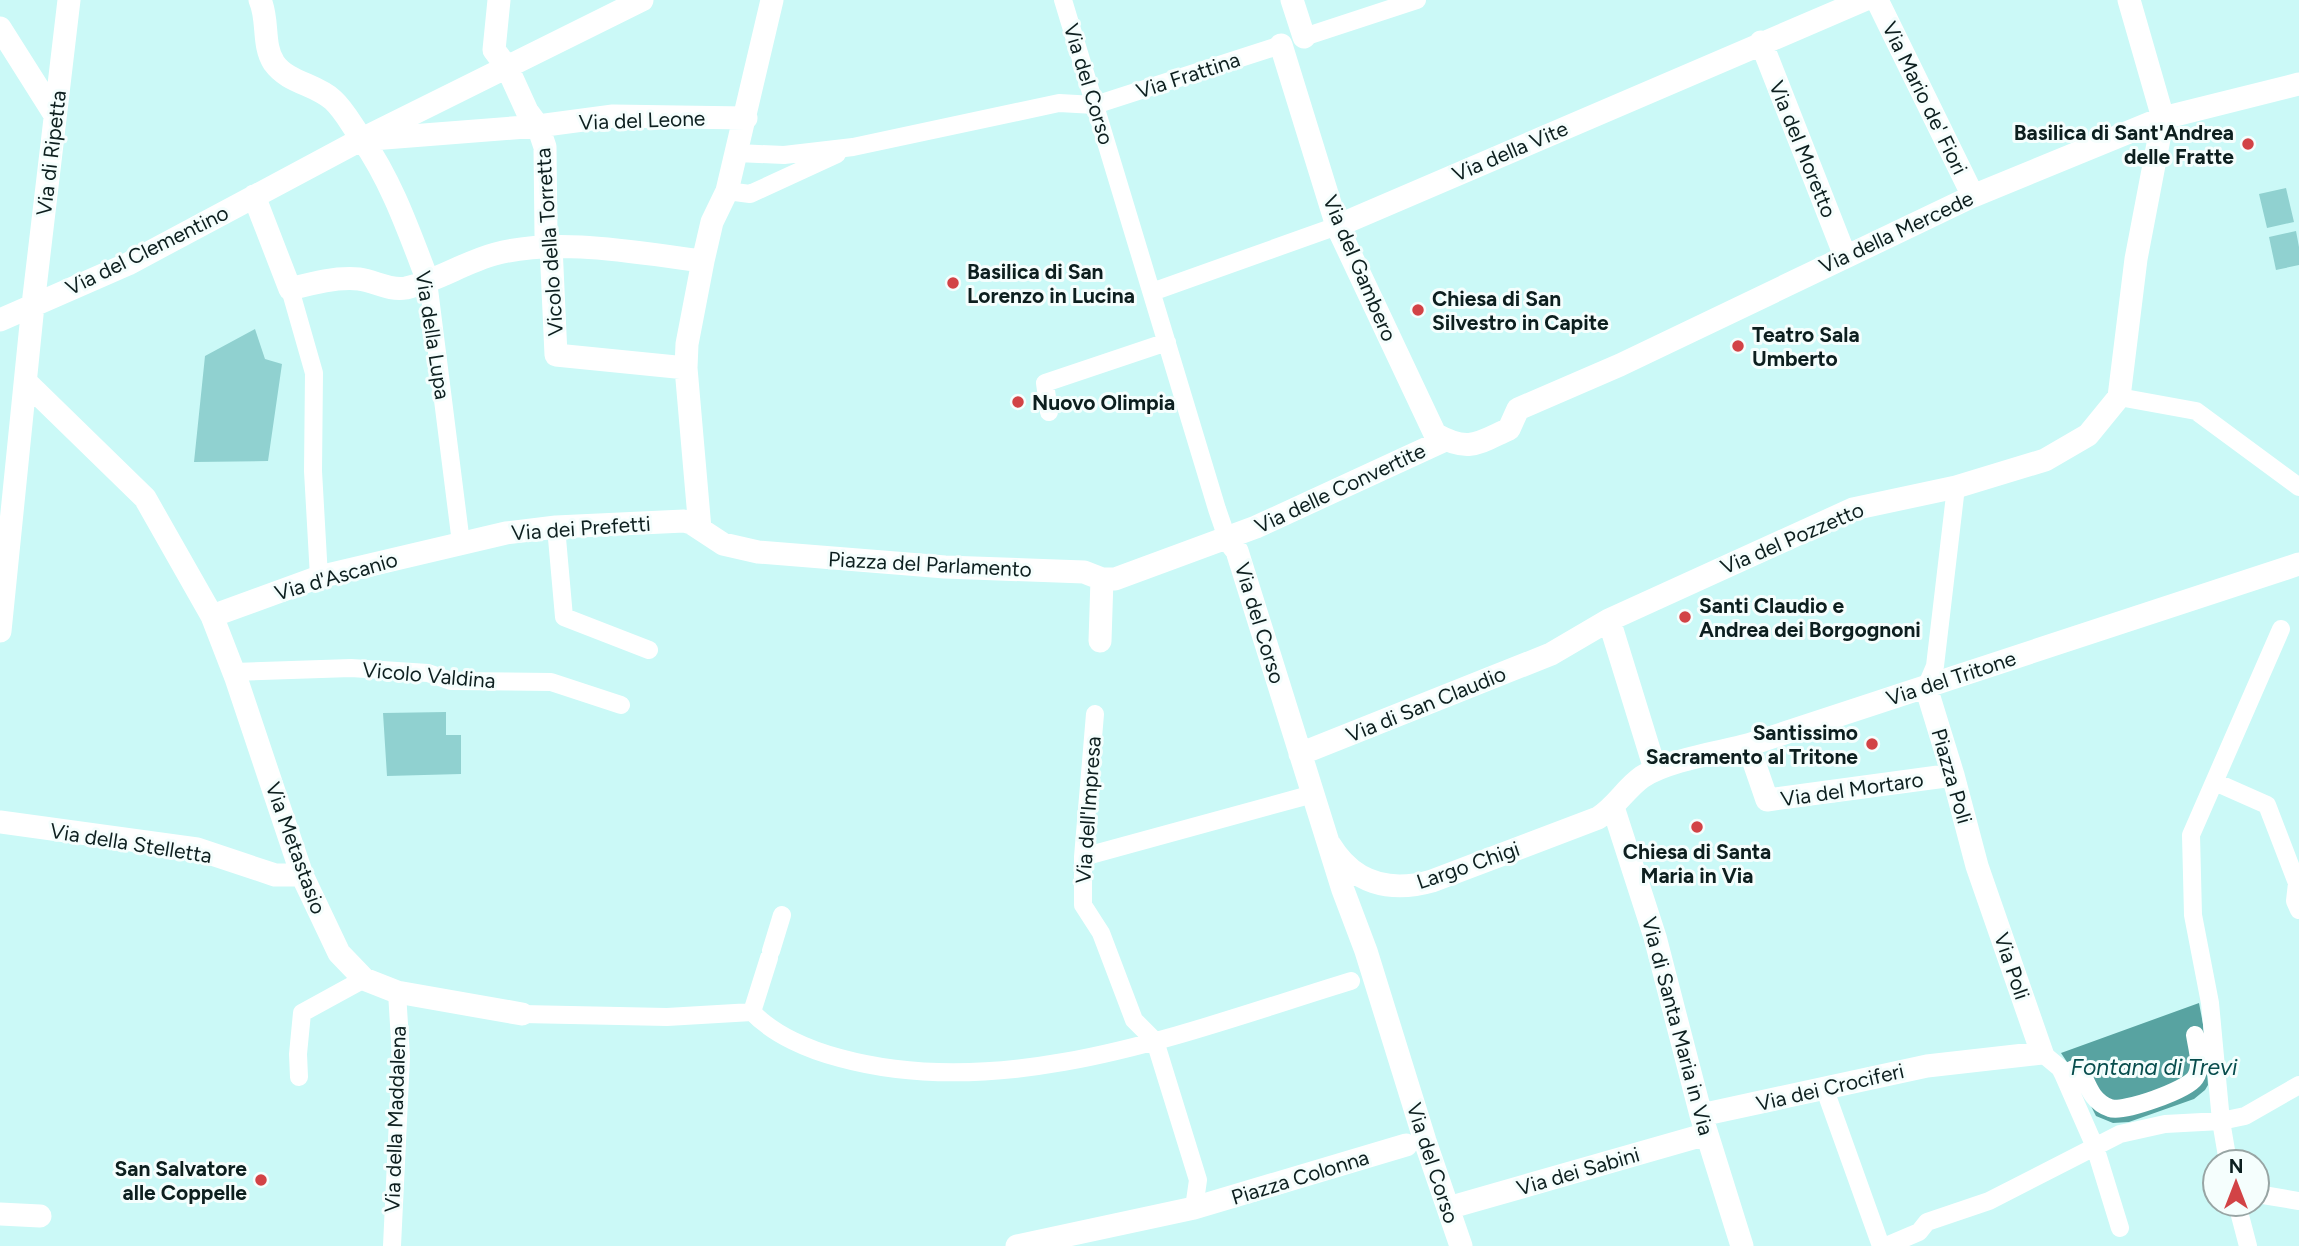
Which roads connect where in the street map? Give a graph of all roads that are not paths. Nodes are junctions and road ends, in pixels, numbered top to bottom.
1 (69, 0) edge
2 (261, 0) edge
3 (499, 0) edge
4 (642, 0) edge
5 (772, 0) edge
6 (1063, 0) edge
7 (1292, 0) edge
8 (1417, 0) edge
9 (1864, 0) edge
10 (1877, 0) edge
11 (2129, 0) edge
12 (0, 28) edge
13 (1304, 37) joint
14 (1761, 42) junction
15 (1281, 45) joint
16 (507, 67) junction
17 (2299, 84) edge
18 (1095, 105) junction
19 (55, 116) junction
20 (746, 118) junction
21 (2163, 118) junction
22 (538, 126) junction
23 (362, 139) junction
24 (853, 147) junction
25 (737, 153) junction
26 (727, 191) junction
27 (257, 195) junction
28 (1973, 196) junction
29 (1337, 226) junction
30 (551, 246) junction
31 (1845, 256) junction
32 (703, 261) junction
33 (428, 281) junction
34 (290, 289) junction
35 (1152, 292) junction
36 (33, 305) junction
37 (0, 320) edge
38 (1167, 342) junction
39 (686, 368) junction
40 (26, 382) junction
41 (2119, 397) junction
42 (1049, 412) dead end
43 (1492, 437) joint
44 (1445, 440) junction
45 (1956, 487) junction
46 (2299, 487) edge
47 (556, 527) junction
48 (700, 529) junction
49 (1227, 538) junction
50 (461, 543) junction
51 (2299, 564) edge
52 (319, 577) junction
53 (1102, 579) junction
54 (212, 616) junction
55 (1609, 620) junction
56 (2281, 629) dead end
57 (0, 631) edge
58 (1100, 641) dead end
59 (649, 650) dead end
60 (234, 672) junction
61 (1927, 687) junction
62 (621, 705) dead end
63 (1095, 714) dead end
64 (1748, 745) junction
65 (1300, 754) junction
66 (1655, 769) junction
67 (1954, 775) junction
68 (2215, 782) junction
69 (1313, 794) junction
70 (1613, 807) junction
71 (0, 822) edge
72 (1330, 845) junction
73 (1083, 857) junction
74 (1977, 866) joint
75 (302, 875) junction
76 (2299, 910) edge
77 (782, 915) dead end
78 (364, 979) junction
79 (1351, 981) dead end
80 (397, 992) junction
81 (523, 1014) joint
82 (755, 1015) junction
83 (1134, 1020) joint
84 (2195, 1035) dead end
85 (1155, 1041) junction
86 (2053, 1063) junction
87 (2203, 1064) dead end
88 (299, 1077) dead end
89 (2299, 1084) edge
90 (1825, 1090) junction
91 (2090, 1104) dead end
92 (2221, 1121) junction
93 (1704, 1125) junction
94 (1406, 1145) dead end
95 (2095, 1147) junction
96 (2226, 1148) edge
97 (2271, 1196) edge
98 (2299, 1201) edge
99 (1195, 1205) junction
100 (1448, 1208) junction
101 (0, 1214) edge
102 (40, 1216) dead end
103 (2241, 1218) edge
104 (2120, 1228) dead end
105 (1921, 1239) edge
106 (392, 1246) edge
107 (1017, 1246) edge
108 (1461, 1246) edge
109 (1742, 1246) edge
110 (1884, 1246) edge
111 (2248, 1246) edge

1 - 19 street, Via di Ripetta
2 - 23 street, Via della Lupa
3 - 16 street, Vicolo della Torretta
4 - 16 street, Via del Clementino
5 - 20 street
6 - 18 street, Via del Corso
7 - 13 street
8 - 13 street
9 - 14 street, Via della Vite
10 - 28 street, Via Mario de' Fiori
11 - 21 street
12 - 19 street
14 - 29 street, Via della Vite
14 - 31 street, Via del Moretto
15 - 18 street, Via Frattina
15 - 29 street, Via del Gambero
16 - 22 street, Vicolo della Torretta
16 - 23 street, Via del Clementino
17 - 21 street, Via della Mercede
18 - 24 street
18 - 35 street, Via del Corso
19 - 36 street, Via di Ripetta
20 - 22 street, Via del Leone
20 - 25 street
21 - 28 street, Via della Mercede
21 - 41 street
22 - 23 street, Via del Leone
22 - 30 street, Vicolo della Torretta
23 - 27 street, Via del Clementino
23 - 33 street, Via della Lupa
24 - 25 street
24 - 26 street
25 - 26 street
26 - 32 street
27 - 34 street
27 - 36 street, Via del Clementino
28 - 31 street, Via della Mercede
29 - 35 street, Via della Vite
29 - 44 street, Via del Gambero
30 - 32 street
30 - 33 street
30 - 39 street, Vicolo della Torretta
31 - 43 street, Via della Mercede
32 - 39 street
33 - 34 street
33 - 50 street, Via della Lupa
34 - 52 street
35 - 38 street, Via del Corso
36 - 37 street, Via del Clementino
36 - 40 street, Via di Ripetta
38 - 42 street
38 - 49 street, Via del Corso
39 - 48 street
40 - 54 street, Via Metastasio
40 - 57 street, Via di Ripetta
41 - 45 street, Via del Pozzetto
41 - 46 street
43 - 44 street, Via delle Convertite
44 - 49 street, Via delle Convertite
45 - 55 street, Via del Pozzetto
45 - 61 street
47 - 48 street, Via dei Prefetti
47 - 50 street, Via dei Prefetti
47 - 59 street
48 - 53 street, Piazza del Parlamento
49 - 53 street, Via delle Convertite
49 - 65 street, Via del Corso
50 - 52 street, Via d'Ascanio
51 - 61 street, Via del Tritone
52 - 54 street, Via d'Ascanio
53 - 58 street
54 - 60 street, Via Metastasio
55 - 65 street, Via di San Claudio
55 - 66 street
56 - 68 street
60 - 62 street, Vicolo Valdina
60 - 75 street, Via Metastasio
61 - 64 street, Via del Tritone
61 - 67 street, Piazza Poli
63 - 73 street, Via dell'Impresa
64 - 66 street, Via del Tritone
64 - 67 street, Via del Mortaro
65 - 69 street, Via del Corso
66 - 70 street, Via del Tritone
67 - 74 street, Piazza Poli
68 - 76 street
68 - 92 street
69 - 72 street, Via del Corso
69 - 73 street
70 - 72 street, Largo Chigi
70 - 93 street, Via di Santa Maria in Via
71 - 75 street, Via della Stelletta
72 - 100 street, Via del Corso
73 - 83 street, Via dell'Impresa
74 - 86 street, Via Poli
75 - 78 street, Via Metastasio
77 - 82 street
78 - 80 street, Via Metastasio
78 - 88 street
79 - 85 street
80 - 81 street, Via Metastasio
80 - 106 street, Via della Maddalena
81 - 82 street
82 - 85 street
83 - 85 street, Piazza Colonna
84 - 86 street
85 - 99 street, Piazza Colonna
86 - 90 street, Via dei Crociferi
86 - 95 street
87 - 91 street
89 - 92 street
90 - 93 street, Via dei Crociferi
90 - 110 street
92 - 95 street
92 - 96 street
93 - 100 street, Via dei Sabini
93 - 109 street, Via di Santa Maria in Via
94 - 99 street, Piazza Colonna
95 - 104 street
95 - 105 street
97 - 98 street
99 - 107 street
100 - 108 street, Via del Corso
101 - 102 street
103 - 111 street
105 - 110 street

